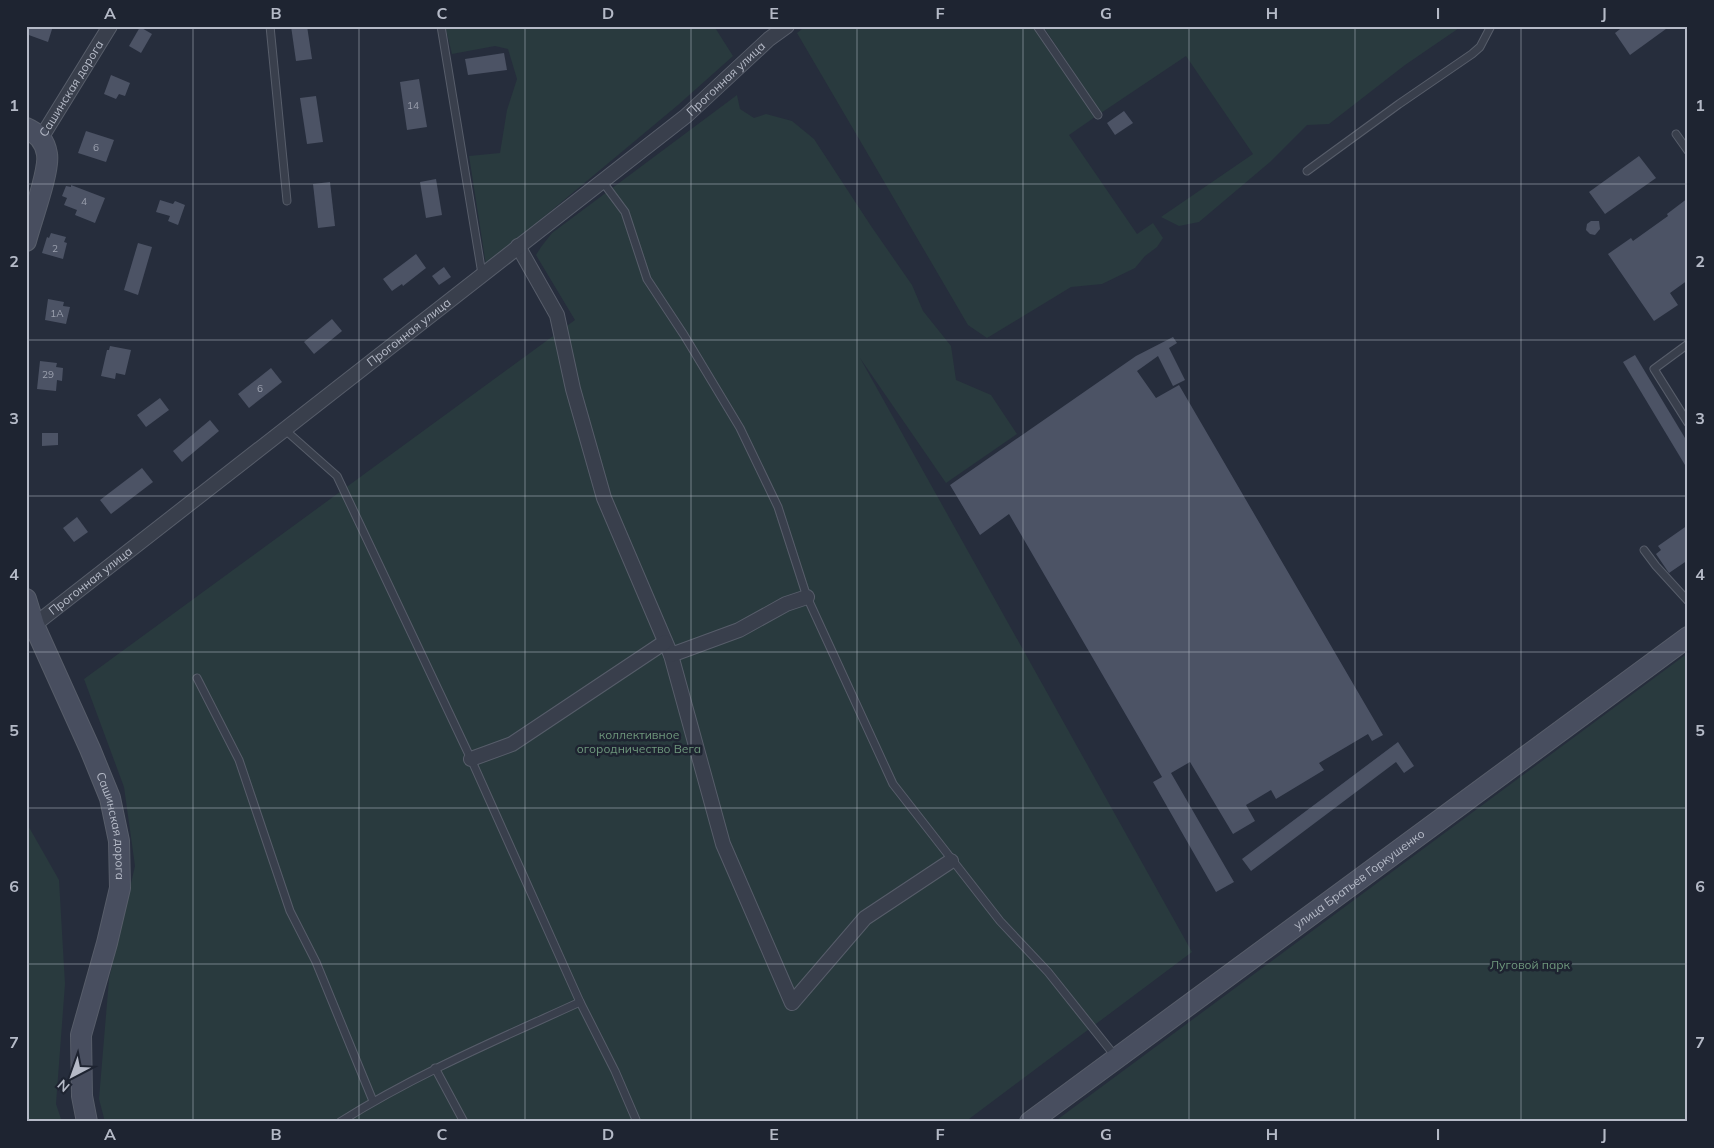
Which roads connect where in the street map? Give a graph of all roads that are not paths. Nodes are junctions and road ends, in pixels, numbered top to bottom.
1 (110, 26) edge
2 (270, 26) edge
3 (441, 26) edge
4 (787, 26) edge
5 (1037, 26) edge
6 (1491, 26) edge
7 (1098, 115) dead end
8 (34, 133) edge
9 (1676, 134) dead end
10 (1688, 151) edge
11 (1307, 172) dead end
12 (602, 181) junction
13 (287, 201) dead end
14 (26, 240) edge
15 (518, 246) junction
16 (482, 274) junction
17 (1688, 344) edge
18 (1688, 423) edge
19 (284, 429) junction
20 (1644, 550) dead end
21 (807, 596) junction
22 (26, 599) edge
23 (1688, 601) edge
24 (30, 628) edge
25 (1688, 636) edge
26 (668, 648) junction
27 (197, 678) dead end
28 (471, 759) junction
29 (951, 861) junction
30 (580, 1002) junction
31 (1117, 1058) junction
32 (435, 1068) junction
33 (373, 1101) junction
34 (87, 1122) edge
35 (340, 1122) edge
36 (464, 1122) edge
37 (637, 1122) edge
38 (1030, 1122) edge

1 - 8 street, Сашинская дорога
2 - 13 lane
3 - 16 lane
4 - 12 street, Прогонная улица
5 - 7 lane
6 - 11 lane
8 - 14 street, Сашинская дорога
9 - 10 lane
12 - 15 street, Прогонная улица
12 - 21 lane
15 - 16 street, Прогонная улица
15 - 26 street
16 - 19 street, Прогонная улица
17 - 18 lane
19 - 24 street, Прогонная улица
19 - 28 lane
20 - 23 lane
21 - 26 street
21 - 29 lane
22 - 24 street, Сашинская дорога
24 - 34 street, Сашинская дорога
25 - 31 street, улица Братьев Горкушенко
26 - 28 street
26 - 29 street
27 - 33 lane
28 - 30 lane
29 - 31 lane
30 - 32 lane
30 - 37 lane
31 - 38 street, улица Братьев Горкушенко
32 - 33 lane
32 - 36 lane
33 - 35 lane

